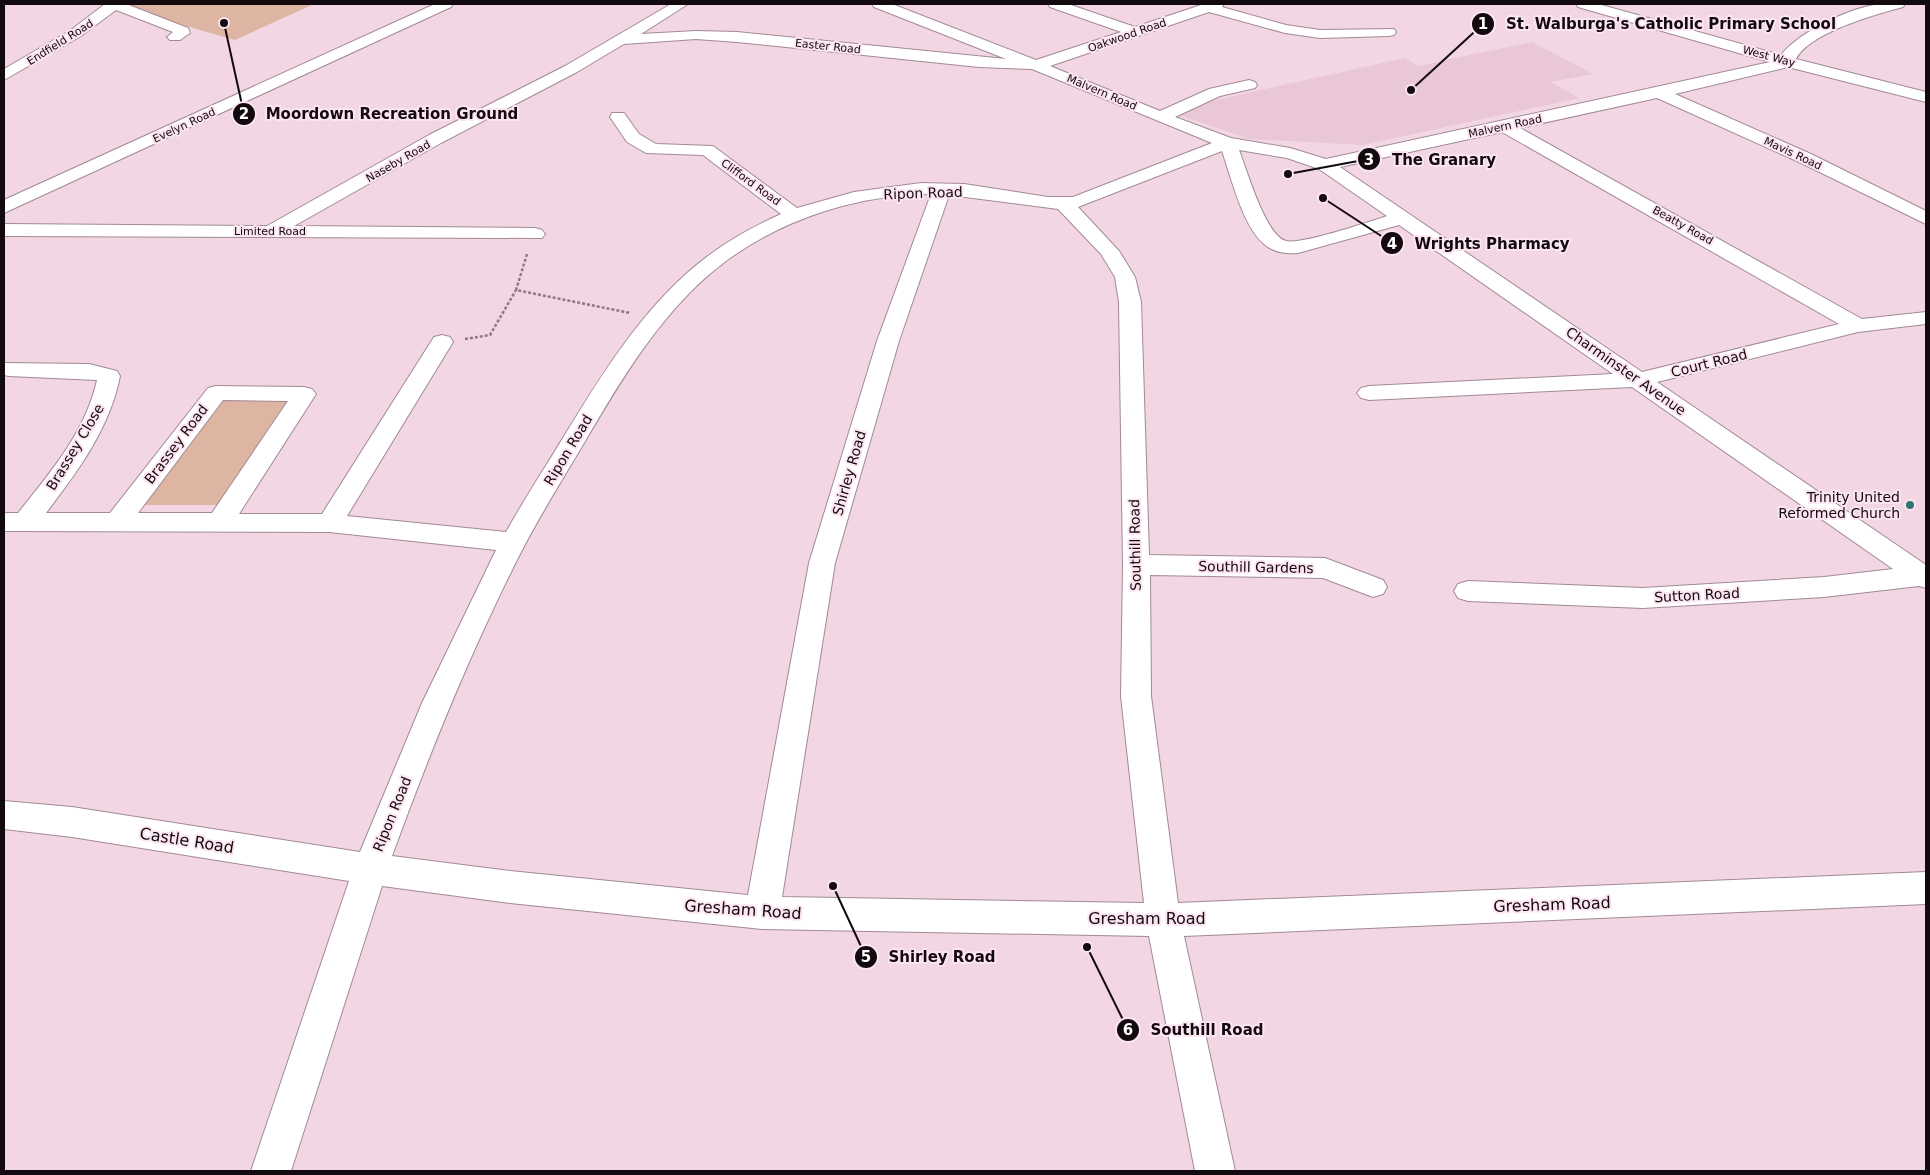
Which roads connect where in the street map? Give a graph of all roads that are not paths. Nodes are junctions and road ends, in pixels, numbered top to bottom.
1 (114, 4) edge
2 (446, 4) edge
3 (681, 4) edge
4 (879, 4) edge
5 (1054, 4) edge
6 (1583, 4) edge
7 (1898, 4) edge
8 (1212, 5) edge
9 (926, 8) dead end
10 (911, 16) junction
11 (1136, 32) junction
12 (1389, 32) dead end
13 (175, 37) dead end
14 (619, 40) junction
15 (4, 58) edge
16 (33, 60) junction
17 (1788, 62) junction
18 (1037, 65) junction
19 (4, 75) edge
20 (1249, 85) dead end
21 (1658, 92) junction
22 (1926, 97) edge
23 (618, 117) dead end
24 (1161, 117) junction
25 (1506, 127) junction
26 (1228, 142) junction
27 (1325, 165) junction
28 (942, 189) junction
29 (1064, 204) junction
30 (4, 207) edge
31 (795, 215) junction
32 (1402, 218) junction
33 (1926, 218) edge
34 (4, 230) edge
35 (272, 231) junction
36 (536, 234) road end
37 (1926, 318) edge
38 (1858, 326) junction
39 (442, 342) road end
40 (9, 369) dead end
41 (1638, 380) junction
42 (1369, 393) dead end
43 (14, 522) edge
44 (118, 522) junction
45 (220, 522) junction
46 (329, 523) junction
47 (514, 542) junction
48 (1136, 565) junction
49 (1925, 576) edge
50 (1373, 587) dead end
51 (1468, 590) dead end
52 (4, 815) edge
53 (370, 869) junction
54 (1926, 888) edge
55 (762, 913) junction
56 (1163, 920) junction
57 (271, 1171) edge
58 (1215, 1171) edge

1 - 13 street
1 - 16 street, Endfield Road
2 - 30 street, Evelyn Road
3 - 14 street, Naseby Road
4 - 10 street, Malvern Road
5 - 11 street
6 - 17 street, West Way
7 - 17 street
8 - 11 street, Oakwood Road
8 - 12 street
9 - 10 street
10 - 18 street, Malvern Road
11 - 18 street, Oakwood Road
14 - 18 street, Easter Road
14 - 35 street, Naseby Road
15 - 16 street
16 - 19 street, Endfield Road
17 - 21 street, Malvern Road
17 - 22 street, West Way
18 - 24 street, Malvern Road
20 - 24 street
21 - 25 street, Malvern Road
21 - 33 street, Mavis Road
23 - 31 street, Clifford Road
24 - 26 street, Malvern Road
25 - 27 street, Malvern Road
25 - 38 street, Beatty Road
26 - 27 street, Malvern Road
26 - 29 street, Ripon Road
26 - 32 street
27 - 32 street, Charminster Avenue
28 - 29 street, Ripon Road
28 - 31 street, Ripon Road
28 - 55 street, Shirley Road
29 - 48 street, Southill Road
31 - 47 street, Ripon Road
32 - 41 street, Charminster Avenue
34 - 35 street, Limited Road
35 - 36 street, Limited Road
37 - 38 street, Court Road
38 - 41 street, Court Road
39 - 46 street
40 - 43 street, Brassey Close
41 - 42 street, Court Road
41 - 49 street, Charminster Avenue
43 - 44 street
44 - 45 street
44 - 45 street, Brassey Road
45 - 46 street
46 - 47 street
47 - 53 street, Ripon Road
48 - 50 street, Southill Gardens
48 - 56 street, Southill Road
49 - 51 street, Sutton Road
52 - 53 street, Castle Road
53 - 55 street, Gresham Road
53 - 57 street, Ripon Road
54 - 56 street, Gresham Road
55 - 56 street, Gresham Road
56 - 58 street, Southill Road

